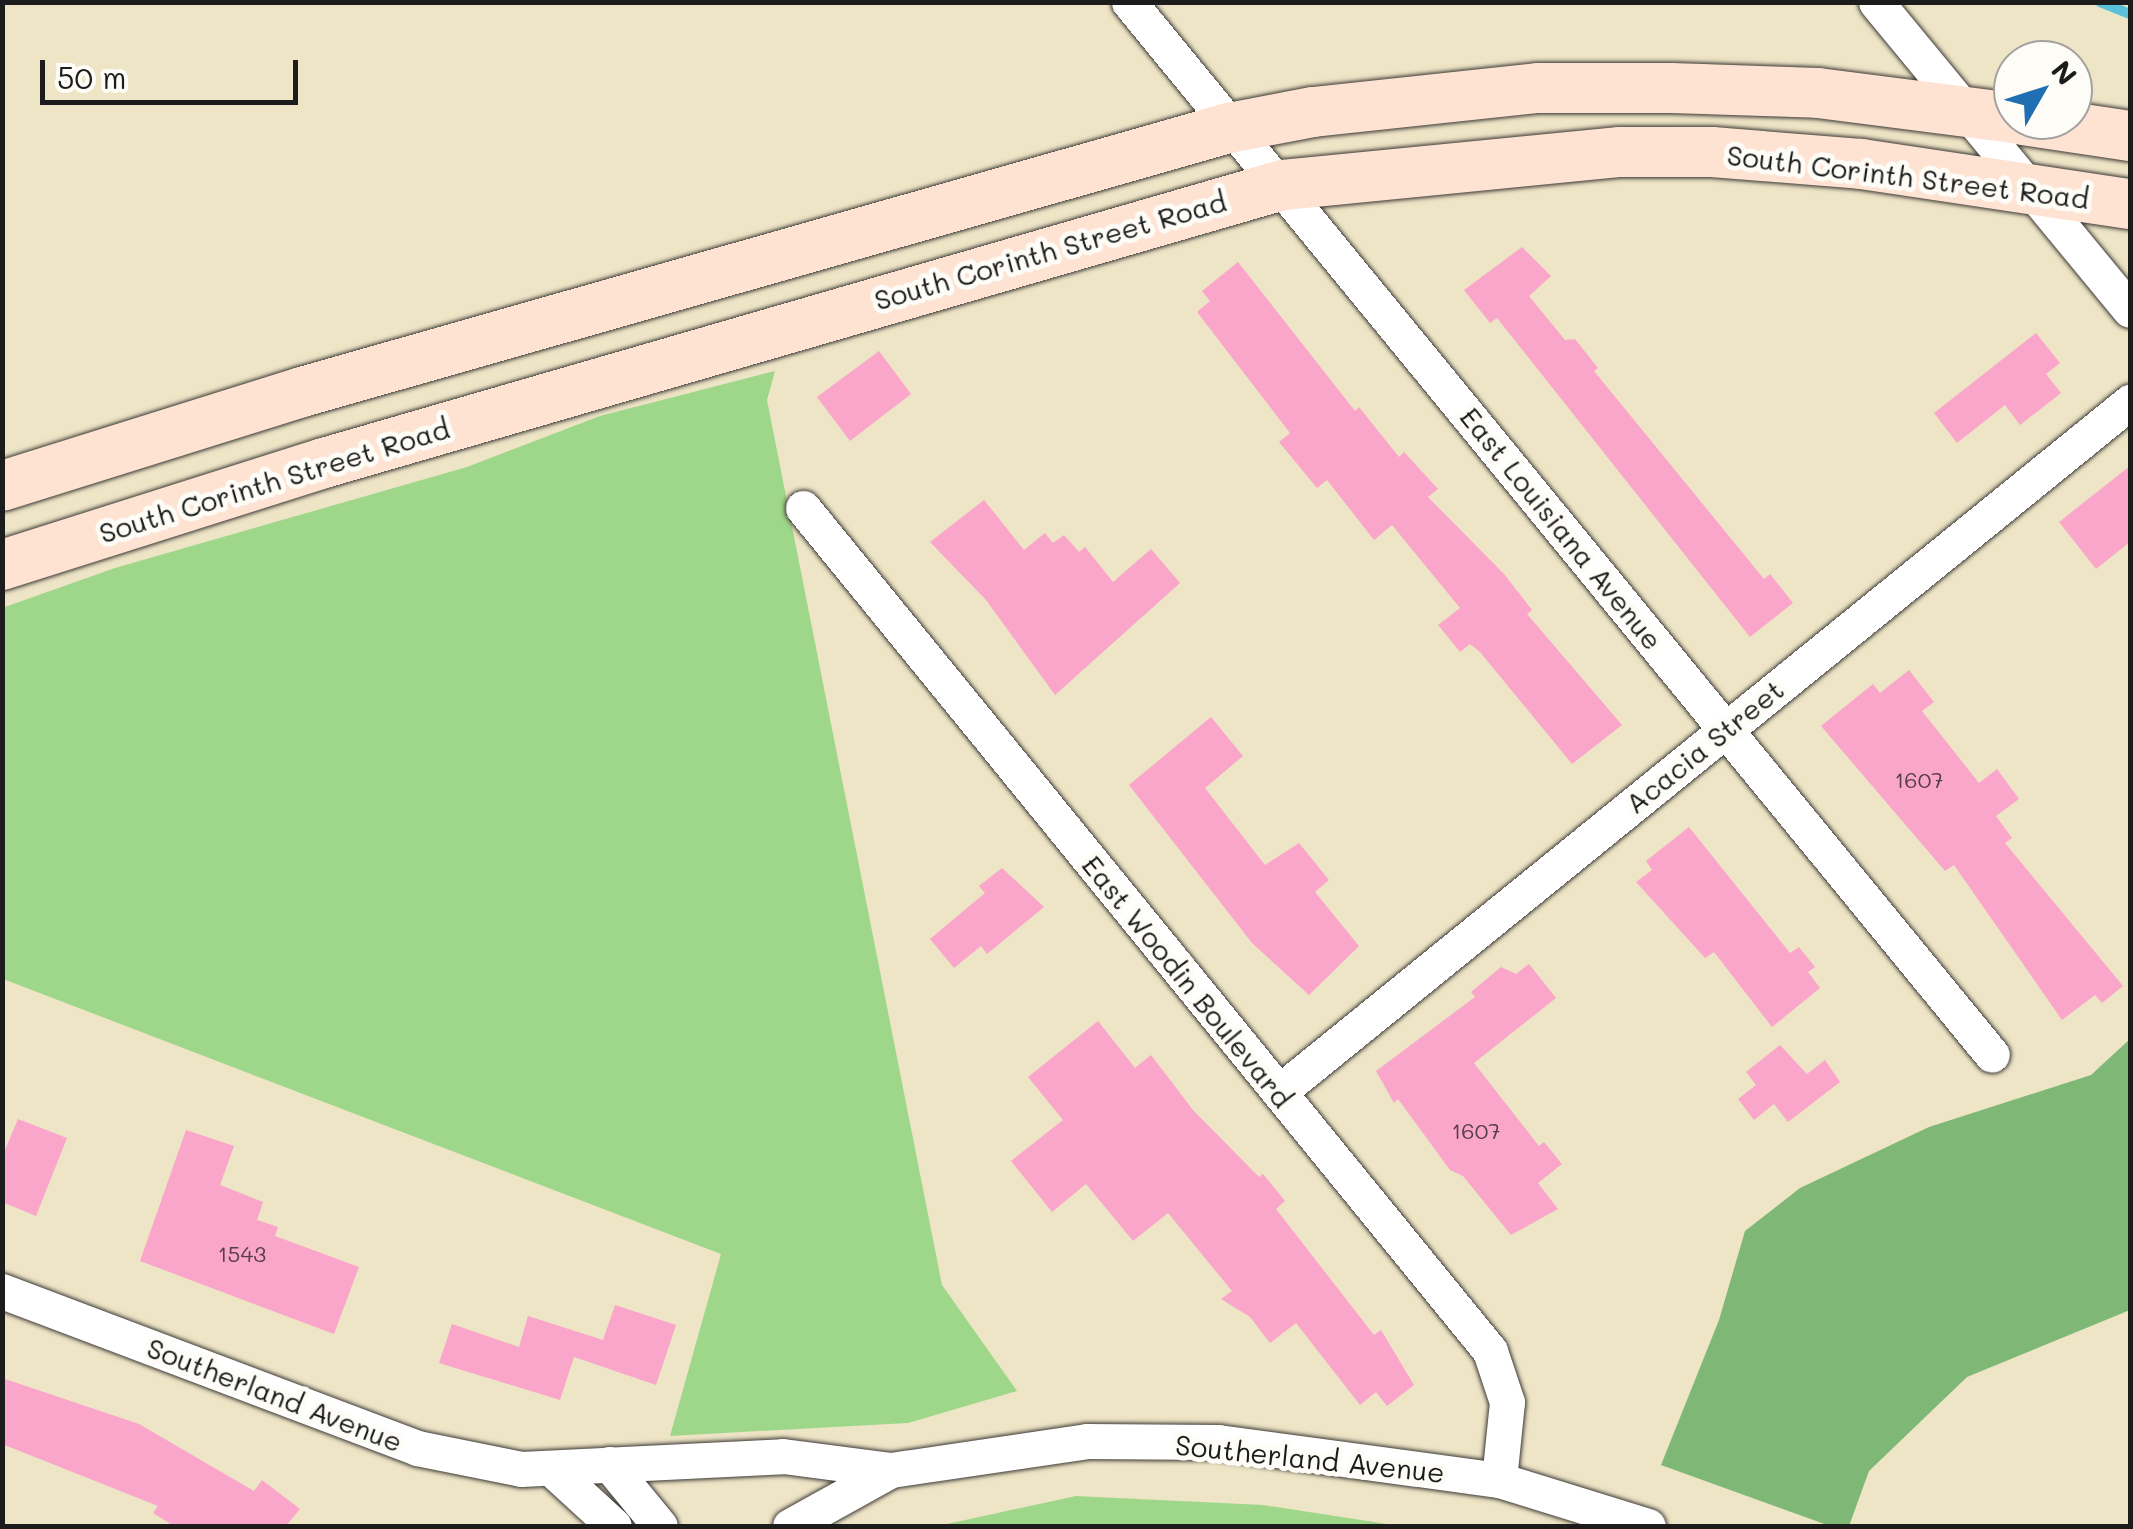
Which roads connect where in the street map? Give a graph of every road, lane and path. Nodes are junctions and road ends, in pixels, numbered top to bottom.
1 (1129, 2) edge
2 (1876, 2) edge
3 (1990, 115) edge
4 (1229, 128) junction
5 (2093, 130) edge
6 (2130, 136) edge
7 (1283, 185) junction
8 (2029, 188) junction
9 (2130, 204) edge
10 (2130, 310) edge
11 (302, 392) junction
12 (2130, 402) edge
13 (324, 463) junction
14 (25, 479) edge
15 (2, 507) edge
16 (804, 508) dead end
17 (2, 565) edge
18 (1725, 728) junction
19 (1992, 1056) dead end
20 (1279, 1092) junction
21 (2, 1292) edge
22 (609, 1464) junction
23 (890, 1470) junction
24 (554, 1471) junction
25 (1499, 1480) junction
26 (803, 1523) edge
27 (614, 1526) edge
28 (660, 1526) edge
29 (1648, 1526) edge

1 - 4 street, East Louisiana Avenue
2 - 3 street
3 - 4 main road
3 - 8 street
4 - 7 street, East Louisiana Avenue
4 - 11 main road
5 - 6 main road
7 - 8 main road, South Corinth Street Road
7 - 13 main road, South Corinth Street Road
7 - 18 street, East Louisiana Avenue
8 - 9 main road, South Corinth Street Road
8 - 10 street
11 - 13 main road
11 - 14 main road
12 - 18 street, Acacia Street
13 - 17 main road, South Corinth Street Road
14 - 15 main road
16 - 20 street, East Woodin Boulevard
18 - 19 street, East Louisiana Avenue
18 - 20 street, Acacia Street
20 - 25 street, East Woodin Boulevard
21 - 24 street, Southerland Avenue
22 - 23 street, Southerland Avenue
22 - 24 street, Southerland Avenue
22 - 28 street
23 - 25 street, Southerland Avenue
23 - 26 street
24 - 27 street
25 - 29 street, Southerland Avenue

